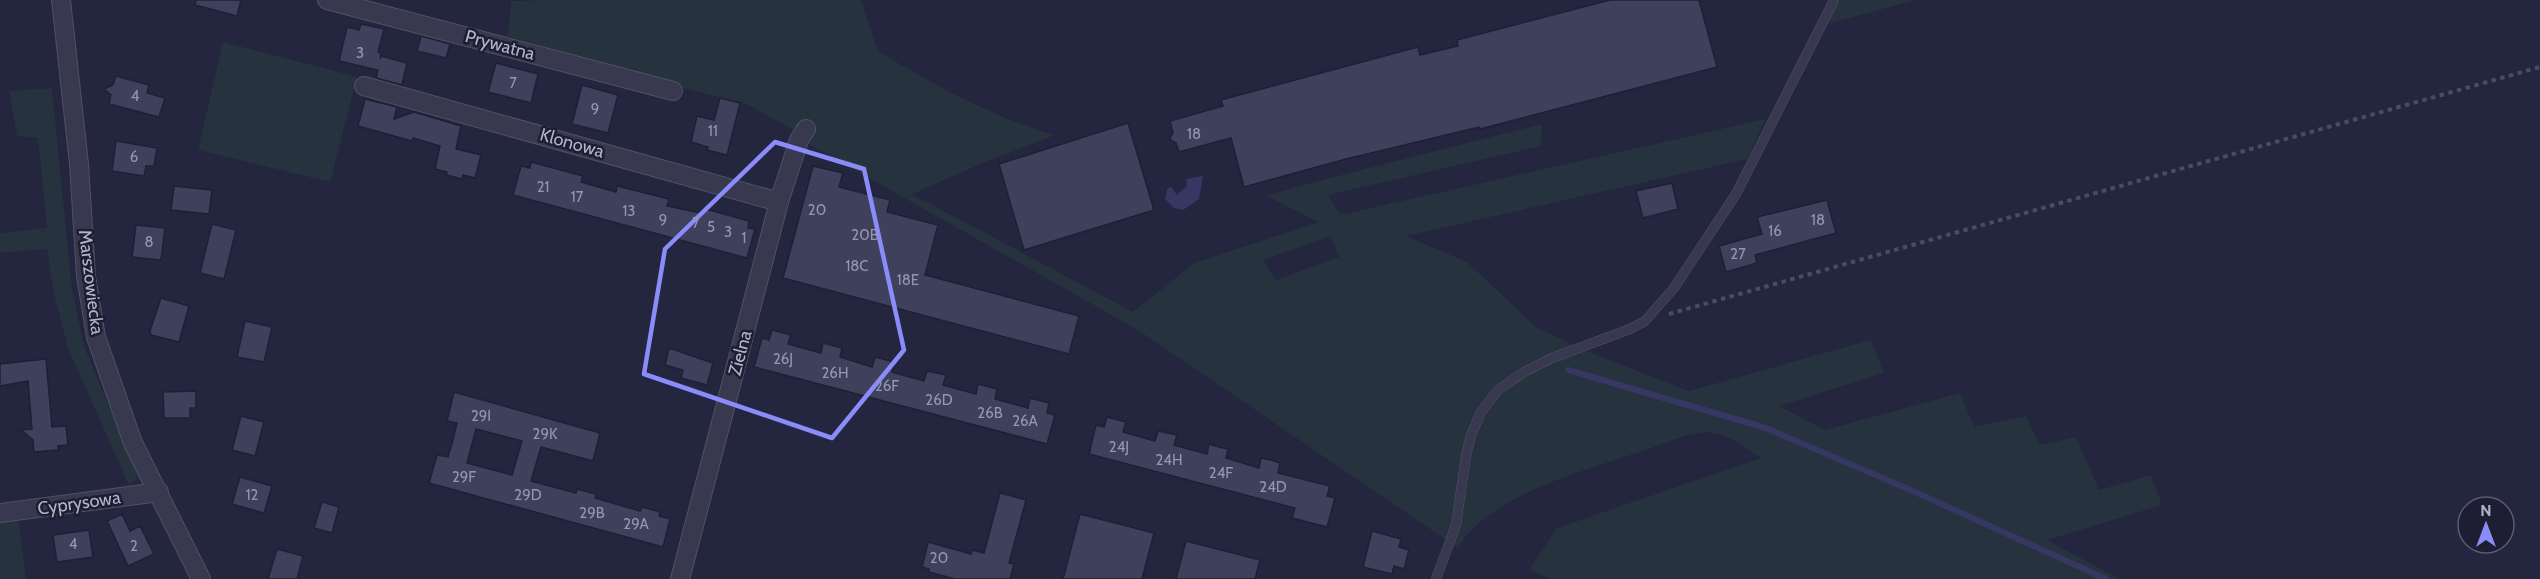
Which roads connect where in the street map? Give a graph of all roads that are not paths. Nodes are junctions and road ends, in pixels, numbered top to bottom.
1 (61, 0) edge
2 (327, 0) edge
3 (1834, 0) edge
4 (364, 86) dead end
5 (673, 91) dead end
6 (806, 129) dead end
7 (780, 202) junction
8 (159, 492) junction
9 (0, 513) edge
10 (201, 579) edge
11 (680, 579) edge
12 (1436, 579) edge

1 - 8 street, Marszowiecka
2 - 5 street, Prywatna
3 - 12 lane
4 - 7 street, Klonowa
6 - 7 street, Zielna
7 - 11 street, Zielna
8 - 9 street, Cyprysowa
8 - 10 street, Marszowiecka

